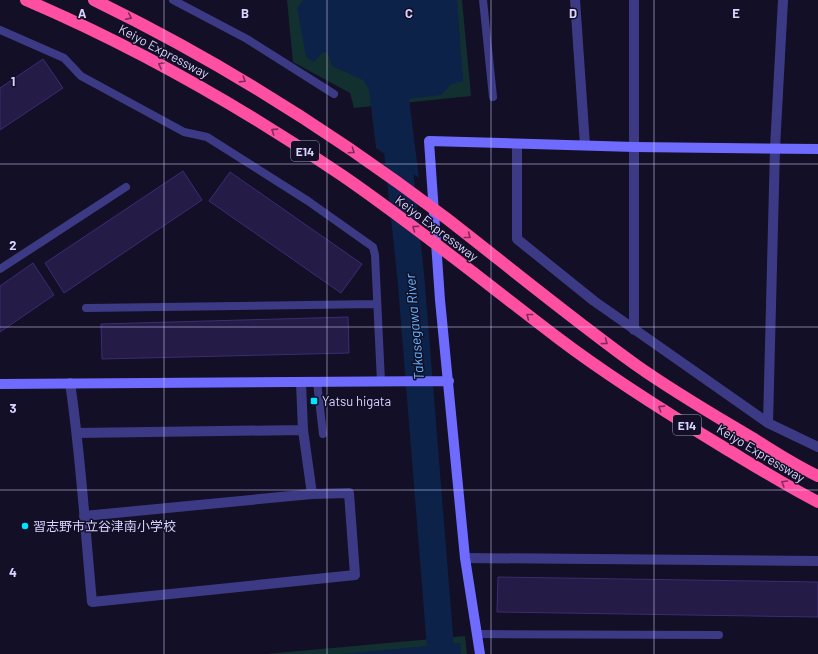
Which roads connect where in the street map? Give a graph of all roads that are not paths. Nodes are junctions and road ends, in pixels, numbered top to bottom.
1 (26, 0) edge
2 (94, 0) edge
3 (174, 0) edge
4 (483, 0) edge
5 (575, 0) edge
6 (634, 0) edge
7 (783, 0) edge
8 (0, 30) edge
9 (334, 94) dead end
10 (493, 97) dead end
11 (517, 144) junction
12 (585, 145) junction
13 (634, 147) junction
14 (776, 148) junction
15 (818, 149) edge
16 (126, 187) dead end
17 (0, 269) edge
18 (378, 304) junction
19 (86, 308) dead end
20 (634, 330) junction
21 (444, 381) junction
22 (317, 382) junction
23 (381, 382) junction
24 (70, 383) junction
25 (300, 383) junction
26 (0, 384) edge
27 (768, 423) junction
28 (303, 430) junction
29 (77, 433) junction
30 (323, 434) dead end
31 (818, 447) edge
32 (818, 476) edge
33 (312, 494) junction
34 (818, 502) edge
35 (84, 516) junction
36 (465, 558) junction
37 (818, 561) edge
38 (477, 634) junction
39 (720, 635) dead end
40 (480, 654) edge

34 -> 1 highway, Keiyo Expressway / E14
2 -> 32 highway, Keiyo Expressway / E14
3 - 9 lane
4 - 10 lane
5 - 12 street
6 - 13 street
7 - 14 street
8 - 18 lane
11 - 12 street
11 - 20 street
11 - 21 street
12 - 13 street
13 - 14 street
13 - 20 street
14 - 15 street
14 - 27 street
16 - 17 lane
18 - 19 lane
18 - 23 lane
20 - 27 street
21 - 23 street
21 - 36 street
22 - 23 street
22 - 25 street
22 - 30 lane
24 - 25 street
24 - 26 street
24 - 29 street
25 - 28 street
27 - 31 street
28 - 29 street
28 - 33 street
29 - 35 street
33 - 35 street
33 - 35 street
36 - 37 street
36 - 38 street
38 - 39 lane
38 - 40 street

